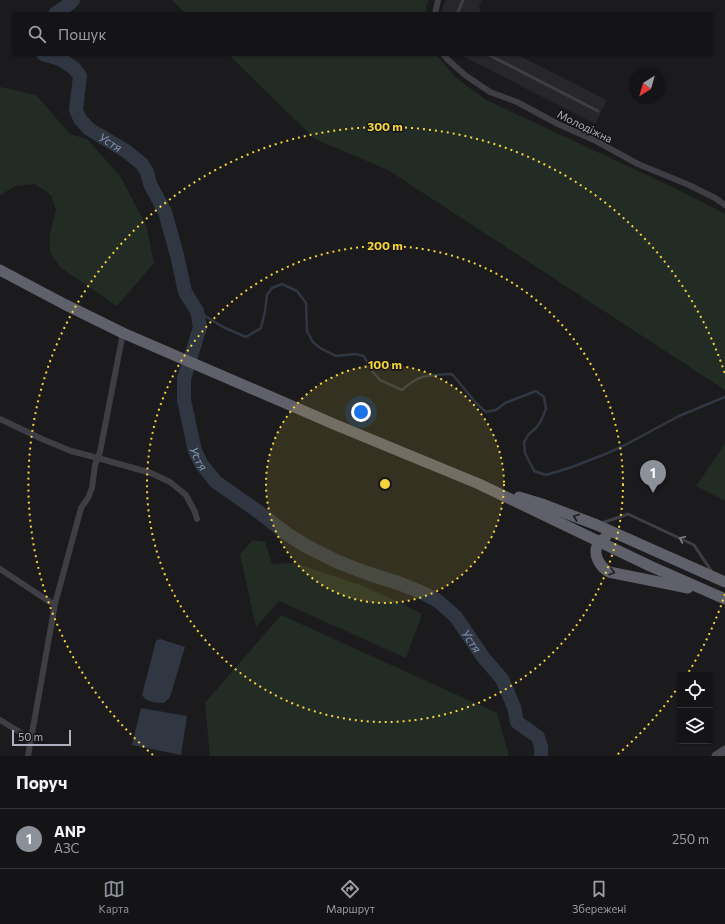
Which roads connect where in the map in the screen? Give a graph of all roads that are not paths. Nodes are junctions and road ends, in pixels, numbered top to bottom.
1 (438, 0) edge
2 (463, 0) edge
3 (435, 12) edge
4 (458, 12) edge
5 (445, 56) edge
6 (491, 56) edge
7 (598, 111) dead end
8 (725, 205) edge
9 (0, 270) edge
10 (123, 333) junction
11 (0, 419) edge
12 (98, 458) junction
13 (479, 484) junction
14 (197, 519) dead end
15 (597, 525) junction
16 (612, 532) junction
17 (600, 542) junction
18 (0, 569) edge
19 (721, 580) edge
20 (706, 591) junction
21 (725, 599) edge
22 (55, 604) junction
23 (0, 720) edge
24 (31, 739) junction
25 (725, 750) edge
26 (28, 756) edge
27 (716, 756) edge

1 - 3 street
2 - 4 lane
5 - 8 street, Молодіжна
6 - 7 lane
9 - 10 highway
10 - 12 street
10 - 13 highway
11 - 12 street
12 - 14 street
12 - 22 street
15 -> 13 highway
13 - 17 highway
15 - 16 highway
19 -> 15 lane
16 - 17 highway
16 - 19 highway
17 - 20 highway
17 -> 20 highway
18 - 22 street
20 - 21 highway
22 - 24 street
23 - 24 street
24 - 26 street
25 - 27 main road

